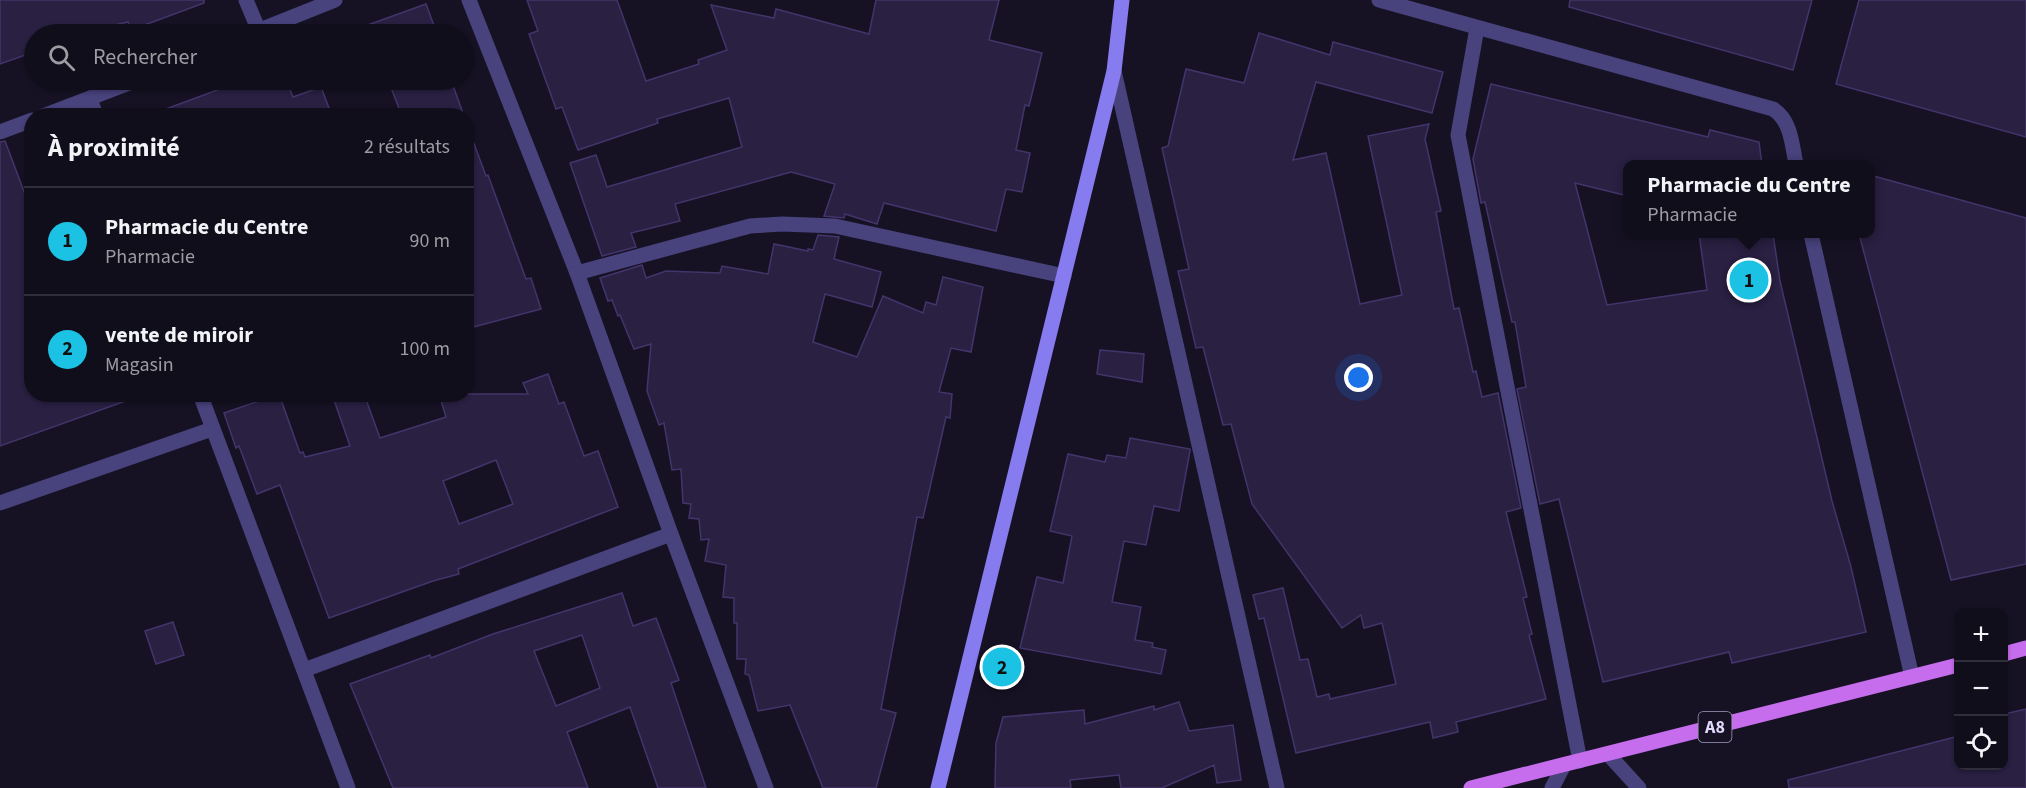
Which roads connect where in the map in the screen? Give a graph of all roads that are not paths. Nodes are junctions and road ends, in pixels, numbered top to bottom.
1 (246, 0) edge
2 (335, 0) edge
3 (470, 0) edge
4 (1122, 0) edge
5 (1379, 0) edge
6 (253, 24) edge
7 (277, 24) edge
8 (1477, 28) junction
9 (1114, 71) junction
10 (110, 90) edge
11 (90, 98) junction
12 (64, 108) edge
13 (93, 108) edge
14 (24, 123) edge
15 (0, 132) edge
16 (1795, 160) edge
17 (1812, 238) edge
18 (577, 273) junction
19 (1064, 276) junction
20 (203, 402) edge
21 (212, 429) junction
22 (0, 503) edge
23 (671, 534) junction
24 (2026, 648) edge
25 (2008, 653) edge
26 (1954, 666) edge
27 (304, 670) junction
28 (1912, 677) junction
29 (1608, 754) junction
30 (1580, 761) junction
31 (1564, 765) junction
32 (348, 788) edge
33 (766, 788) edge
34 (938, 788) edge
35 (1276, 788) edge
36 (1471, 788) edge
37 (1552, 788) edge
38 (1639, 788) edge

1 - 6 street
2 - 7 street
3 - 18 street
4 - 9 main road
5 - 8 street
8 - 16 street
8 - 30 street
9 - 19 main road
9 - 35 street
10 - 11 street
11 - 12 street
11 - 13 street
14 - 15 street
17 - 28 street
18 - 19 street
18 - 23 street
19 - 34 main road
20 - 21 street
21 - 22 street
21 - 27 street
23 - 27 street
23 - 33 street
24 - 25 main road
26 - 28 main road, A8
27 - 32 street
28 - 29 main road, A8
29 - 30 main road, A8
29 - 38 street
30 - 31 main road, A8
31 - 36 main road, A8
31 - 37 street

